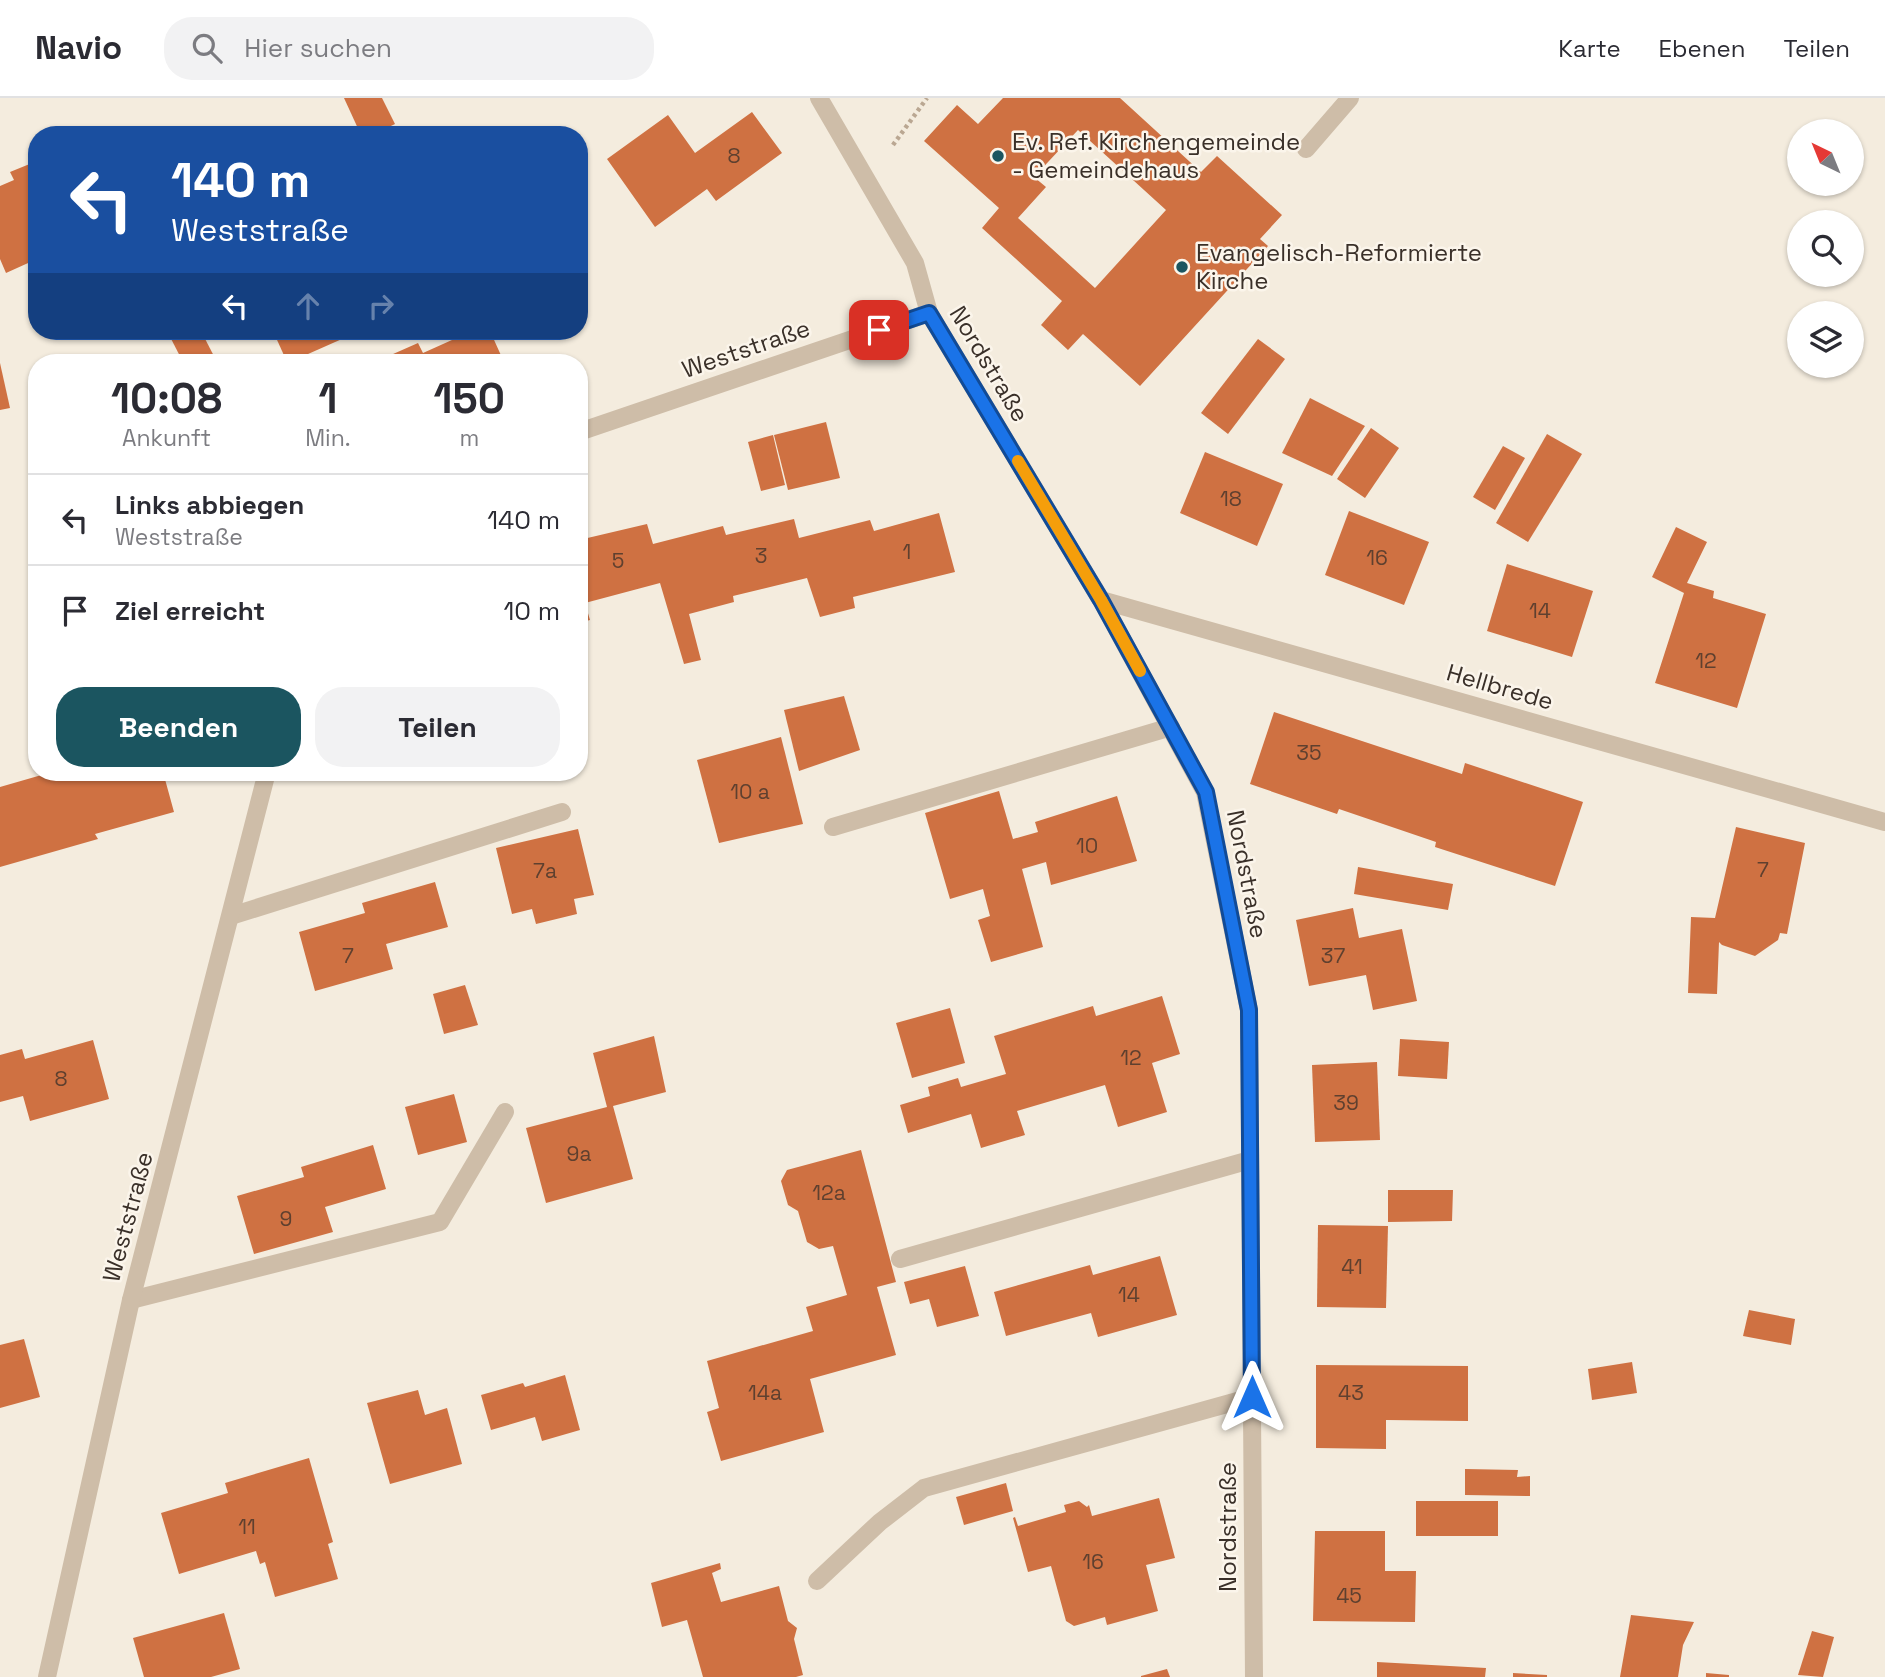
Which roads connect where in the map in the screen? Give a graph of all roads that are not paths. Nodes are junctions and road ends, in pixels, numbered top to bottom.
1 (819, 98) edge
2 (1350, 98) edge
3 (1306, 149) dead end
4 (929, 313) junction
5 (588, 429) edge
6 (1101, 600) junction
7 (1171, 727) junction
8 (265, 781) edge
9 (562, 812) dead end
10 (1885, 822) edge
11 (833, 827) dead end
12 (231, 916) junction
13 (505, 1112) dead end
14 (1250, 1160) junction
15 (900, 1259) dead end
16 (131, 1300) junction
17 (1252, 1397) junction
18 (817, 1581) dead end
19 (47, 1677) edge
20 (1254, 1677) edge

1 - 4 street, Nordstraße
2 - 3 street
4 - 5 street, Weststraße
4 - 6 street, Nordstraße
6 - 7 street, Nordstraße
6 - 10 street, Hellbrede
7 - 11 street
7 - 14 street, Nordstraße
8 - 12 street, Weststraße
9 - 12 street
12 - 16 street, Weststraße
13 - 16 street
14 - 15 street
14 - 17 street, Nordstraße
16 - 19 street, Weststraße
17 - 18 street
17 - 20 street, Nordstraße

